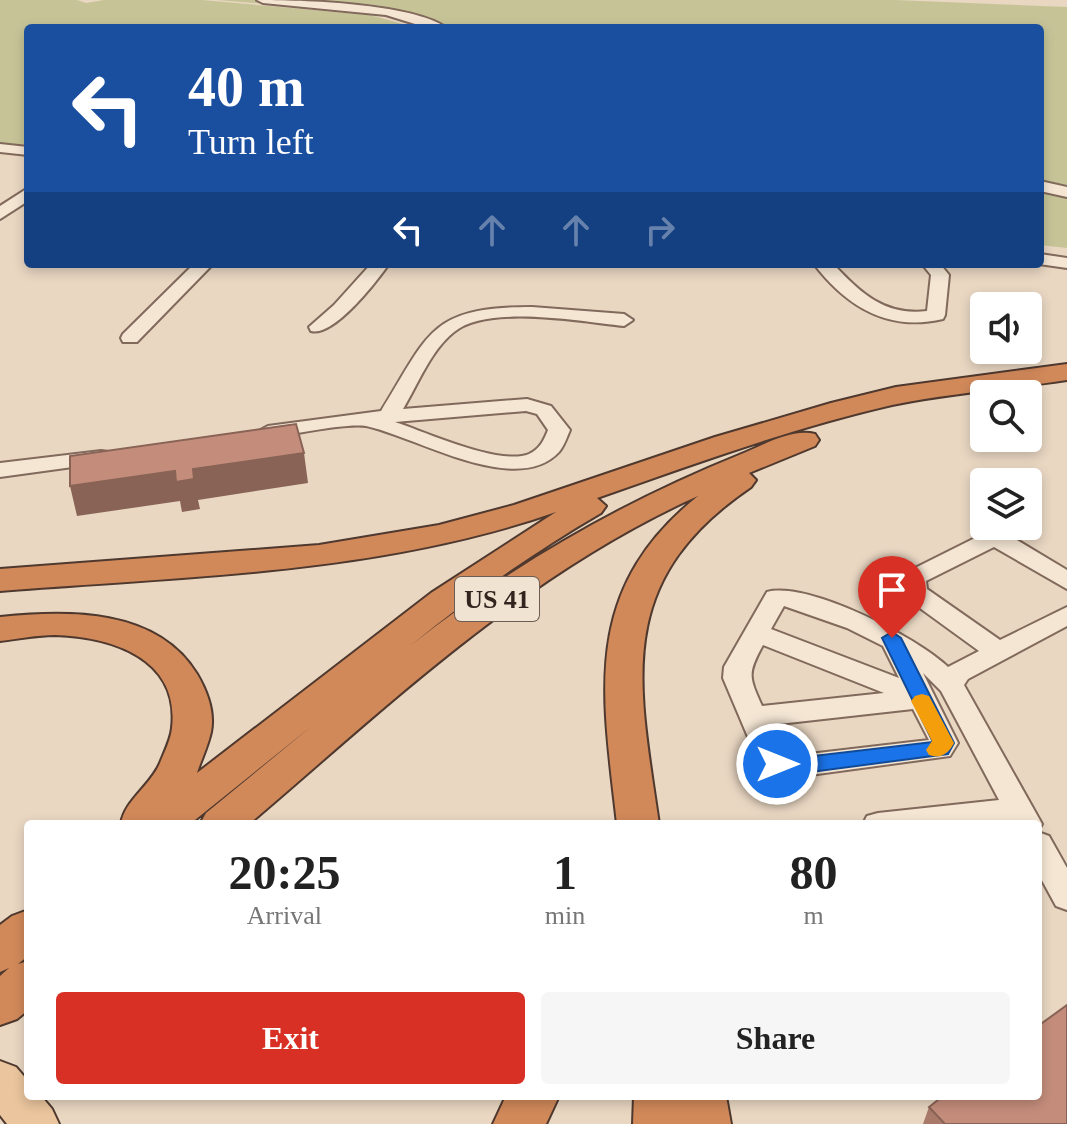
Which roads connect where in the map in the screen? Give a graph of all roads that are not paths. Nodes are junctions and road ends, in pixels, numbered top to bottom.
1 (263, 0) edge
2 (428, 24) edge
3 (0, 148) edge
4 (24, 151) edge
5 (1044, 187) edge
6 (1067, 192) edge
7 (24, 196) edge
8 (0, 197) edge
9 (0, 214) edge
10 (1044, 260) edge
11 (1067, 263) edge
12 (200, 268) edge
13 (376, 268) edge
14 (827, 268) edge
15 (934, 268) edge
16 (624, 320) dead end
17 (318, 327) dead end
18 (130, 338) dead end
19 (1067, 372) edge
20 (1067, 392) edge
21 (1042, 395) edge
22 (970, 404) edge
23 (388, 416) junction
24 (363, 419) junction
25 (253, 435) edge
26 (813, 437) junction
27 (119, 454) edge
28 (661, 467) junction
29 (0, 470) edge
30 (989, 540) edge
31 (1032, 540) edge
32 (0, 580) edge
33 (1067, 581) edge
34 (1067, 615) edge
35 (0, 629) edge
36 (756, 633) junction
37 (892, 638) junction
38 (999, 652) junction
39 (951, 685) junction
40 (921, 699) junction
41 (752, 717) junction
42 (1023, 816) edge
43 (142, 820) edge
44 (166, 820) edge
45 (226, 820) edge
46 (639, 820) edge
47 (950, 820) edge
48 (1042, 860) edge
49 (1067, 897) edge
50 (24, 945) edge
51 (15, 981) edge
52 (0, 1081) edge
53 (531, 1100) edge
54 (660, 1100) edge
55 (701, 1100) edge
56 (35, 1122) edge
57 (519, 1124) edge
58 (659, 1124) edge
59 (705, 1124) edge

1 - 2 street
3 - 4 street
5 - 6 street
7 - 8 street
7 - 9 street
10 - 11 street
12 - 18 street
13 - 17 street
14 - 15 street
16 - 23 street
19 - 28 highway, US 41
20 - 21 highway
22 - 26 highway, US 41
23 - 24 street
23 - 24 street
24 - 25 street
26 - 45 highway, US 41
26 - 46 highway
27 - 29 street
28 - 32 highway
28 - 44 highway, US 41
30 - 38 street
31 - 33 street
34 - 38 street
35 - 43 highway
36 - 37 street
36 - 40 street
36 - 41 street
37 - 39 street
37 - 40 street
38 - 39 street
39 - 42 street
40 - 41 street
40 - 41 street
42 - 47 street
48 - 49 street
50 - 51 highway
52 - 56 main road
53 - 57 highway
54 - 58 highway
55 - 59 highway

